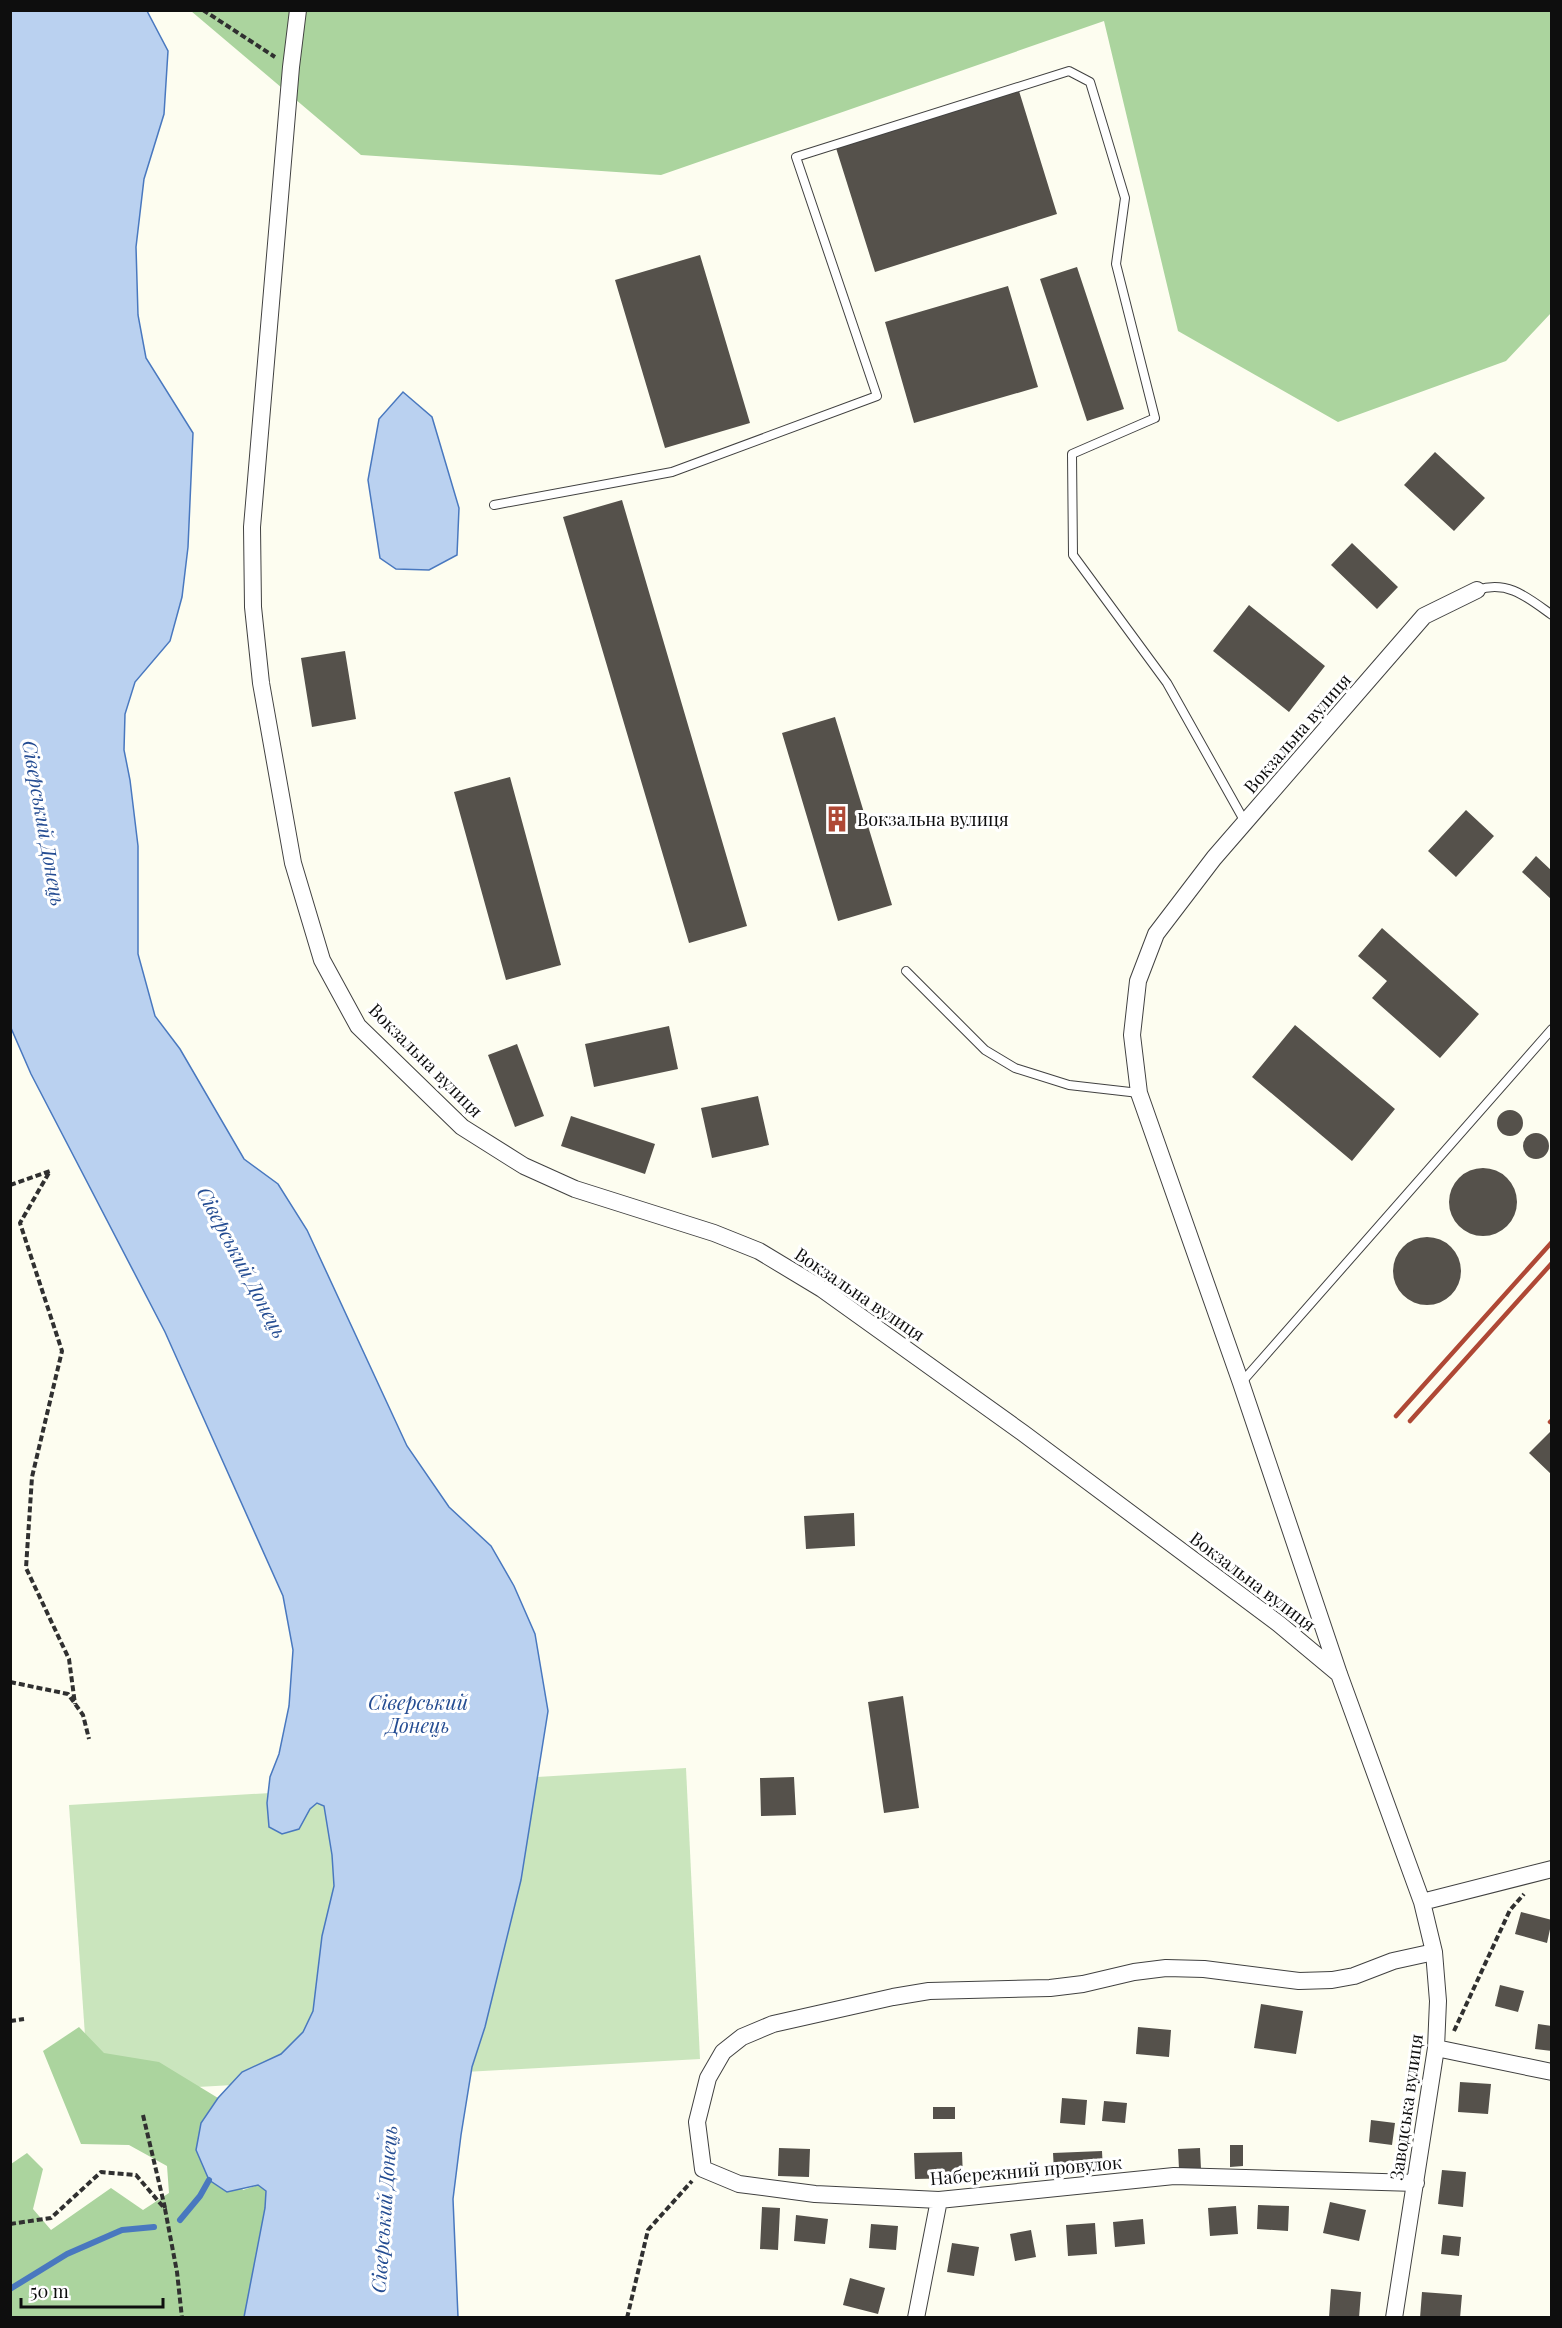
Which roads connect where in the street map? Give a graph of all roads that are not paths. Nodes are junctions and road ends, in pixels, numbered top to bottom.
1 (298, 10) edge
2 (494, 505) dead end
3 (1477, 590) joint
4 (1551, 615) edge
5 (1246, 822) junction
6 (906, 971) dead end
7 (1551, 1029) edge
8 (1139, 1093) junction
9 (1241, 1383) junction
10 (1339, 1674) junction
11 (1551, 1869) edge
12 (1422, 1902) junction
13 (1434, 1952) junction
14 (1436, 2048) junction
15 (1551, 2072) edge
16 (1416, 2182) junction
17 (939, 2200) junction
18 (916, 2318) edge
19 (1394, 2318) edge

1 - 10 street, Вокзальна вулиця
2 - 5 lane
3 - 4 lane
3 - 5 street, Вокзальна вулиця
5 - 8 street, Вокзальна вулиця
6 - 8 lane
7 - 9 lane
8 - 9 street, Вокзальна вулиця
9 - 10 street, Вокзальна вулиця
10 - 12 street, Вокзальна вулиця
11 - 12 street
12 - 13 street, Заводська вулиця
13 - 14 street, Заводська вулиця
13 - 17 street, Набережний провулок
14 - 15 street
14 - 16 street, Заводська вулиця
16 - 17 street, Набережний провулок
16 - 19 street, Заводська вулиця
17 - 18 street

